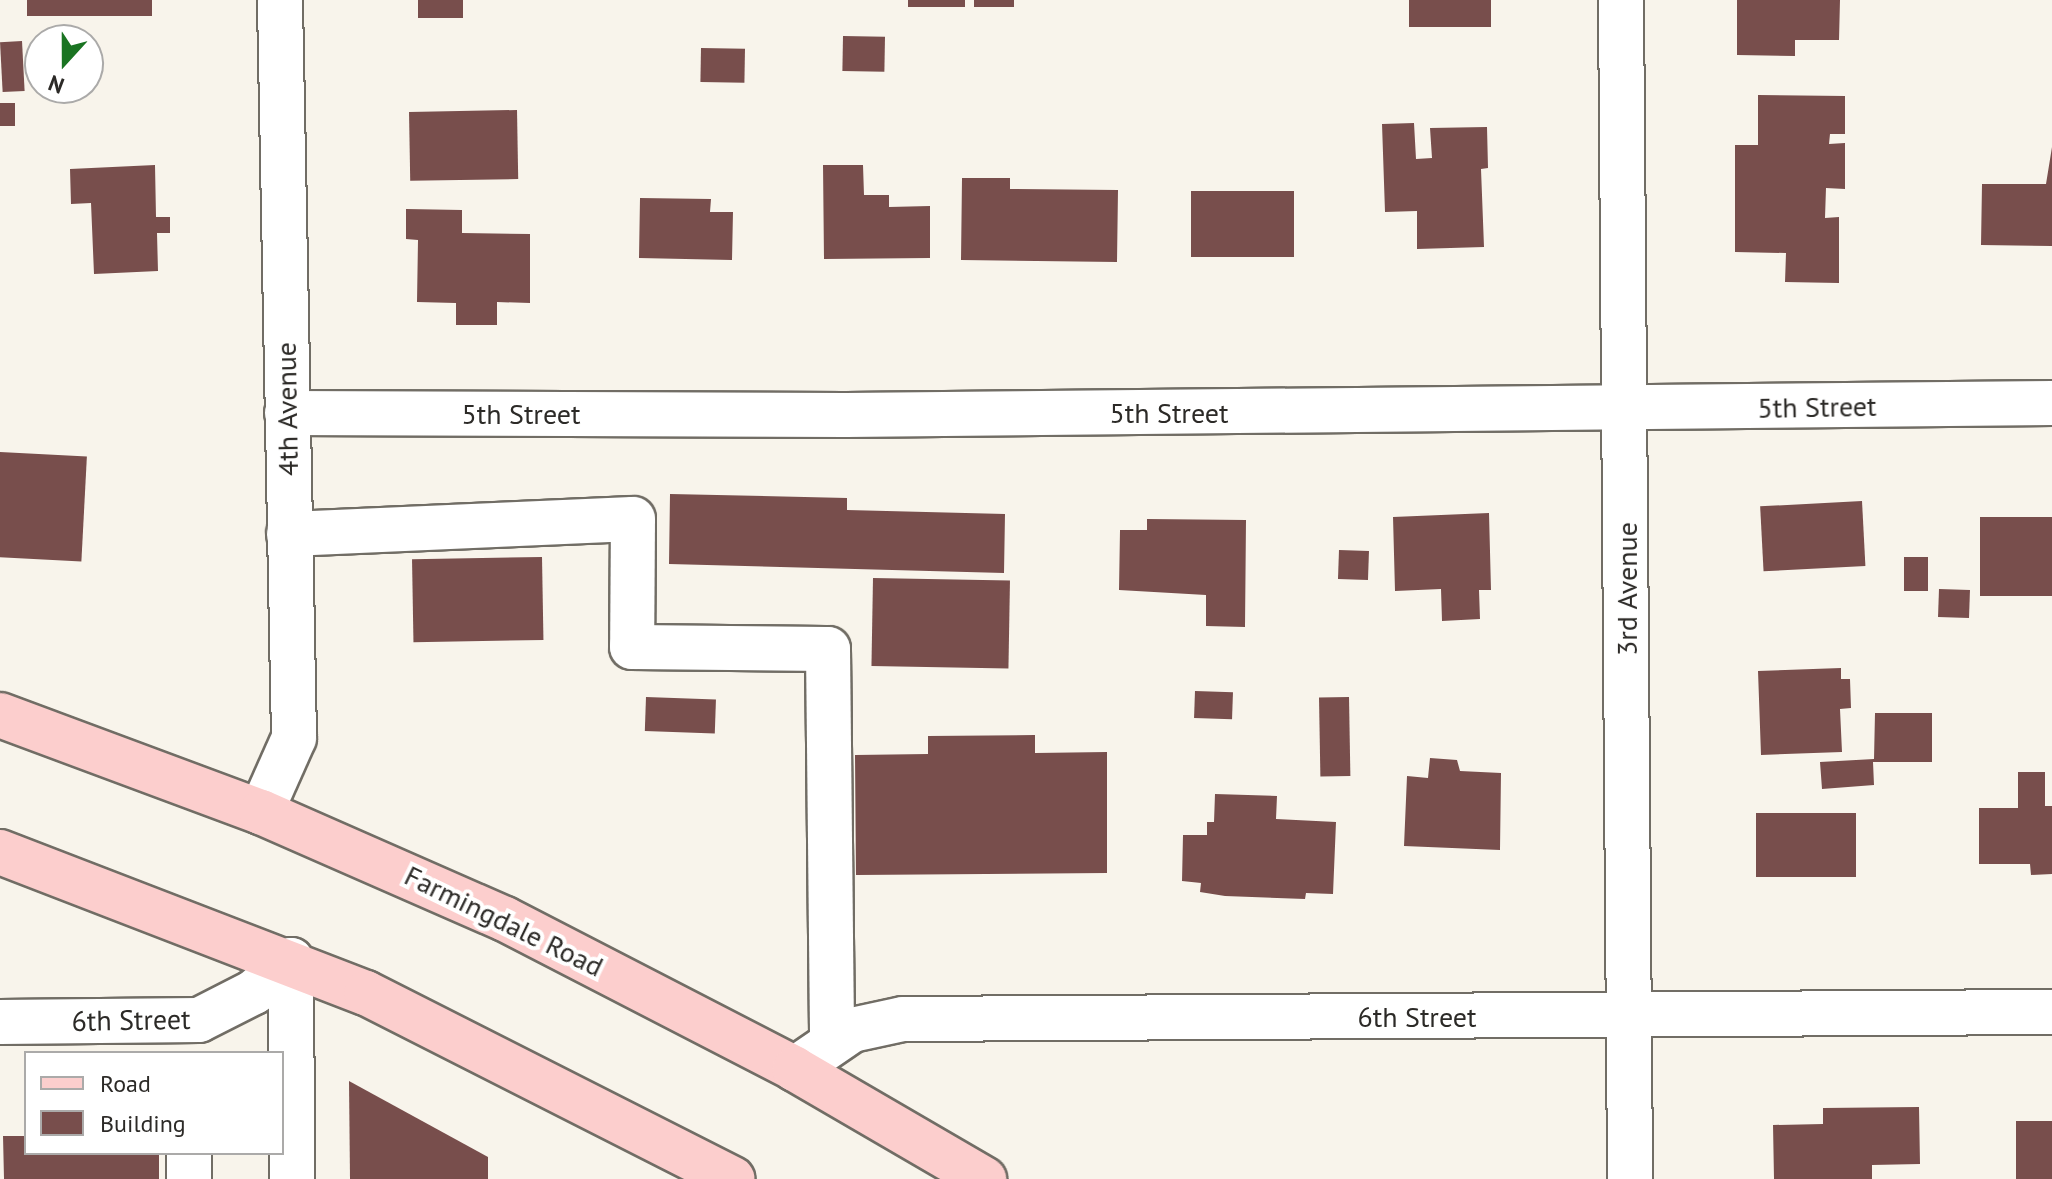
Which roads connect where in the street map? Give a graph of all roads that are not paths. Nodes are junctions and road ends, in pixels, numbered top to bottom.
1 (280, 0) edge
2 (1621, 0) edge
3 (2052, 403) edge
4 (1626, 410) junction
5 (287, 413) junction
6 (289, 534) junction
7 (0, 715) edge
8 (261, 812) junction
9 (0, 852) edge
10 (291, 960) junction
11 (2052, 1012) edge
12 (1631, 1016) junction
13 (0, 1022) edge
14 (46, 1037) edge
15 (832, 1041) junction
16 (795, 1069) junction
17 (189, 1155) edge
18 (189, 1179) edge
19 (292, 1179) edge
20 (733, 1179) edge
21 (984, 1179) edge
22 (1630, 1179) edge

1 - 5 street, 4th Avenue
2 - 4 street, 3rd Avenue
3 - 4 street, 5th Street
4 - 5 street, 5th Street
4 - 12 street, 3rd Avenue
5 - 6 street, 4th Avenue
6 - 8 street, 4th Avenue
6 - 15 street
7 - 8 main road, Farmingdale Road
8 - 16 main road, Farmingdale Road
9 - 10 main road
10 - 14 street, 6th Street
10 - 19 street
10 - 20 main road
11 - 12 street, 6th Street
12 - 15 street, 6th Street
12 - 22 street, 3rd Avenue
13 - 14 street, 6th Street
15 - 16 street, 6th Street
16 - 21 main road, Farmingdale Road
17 - 18 street

